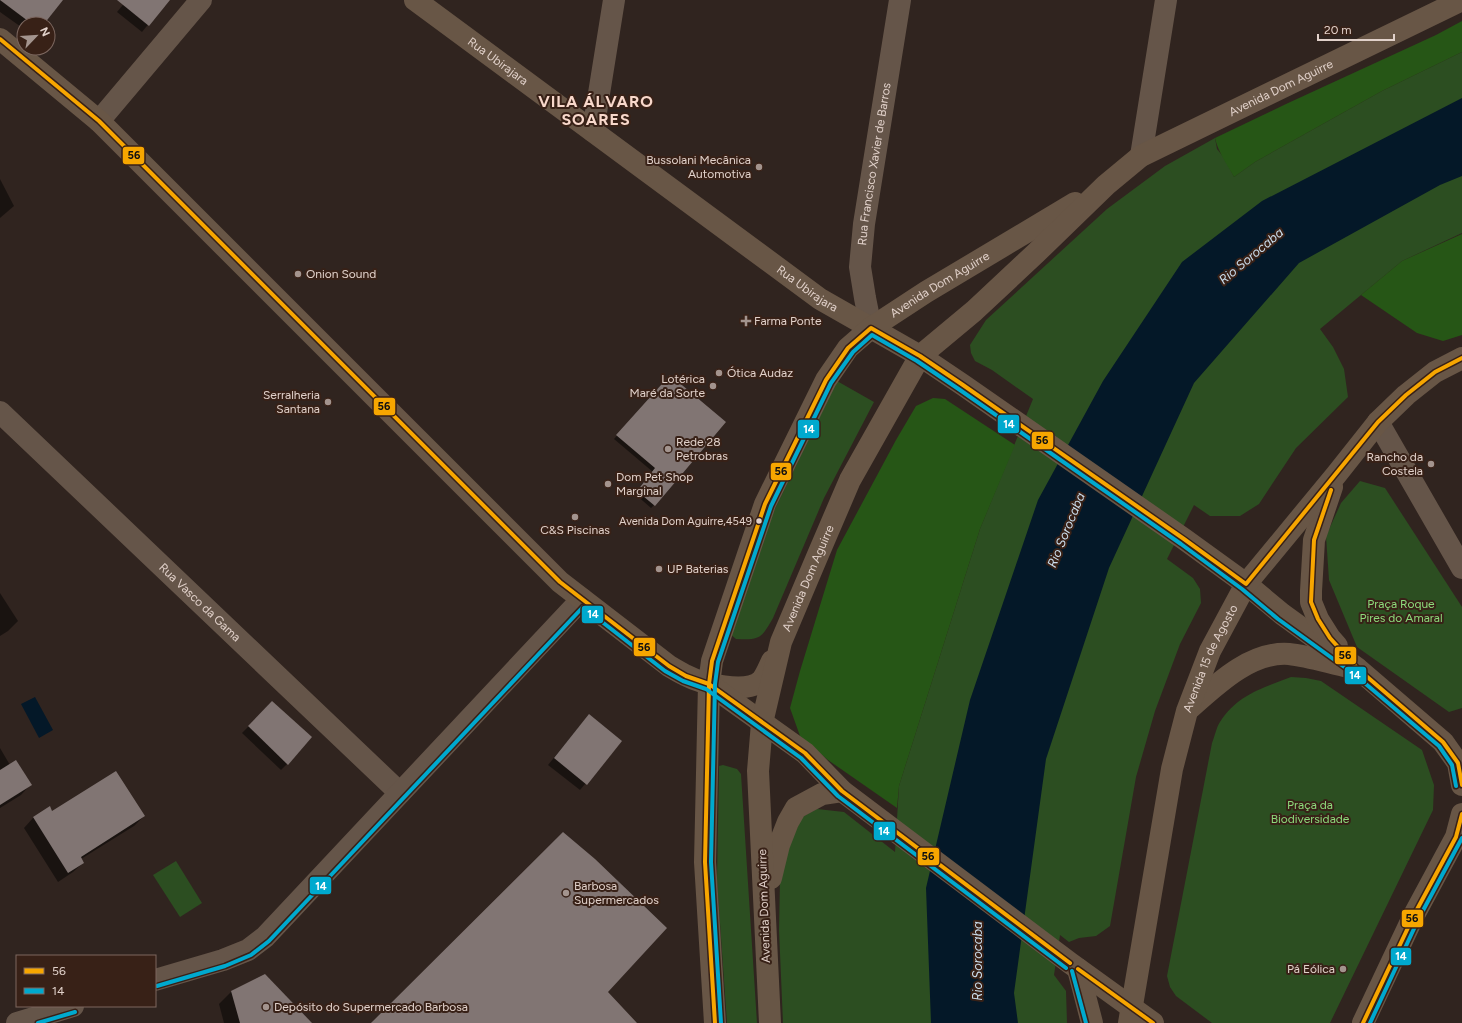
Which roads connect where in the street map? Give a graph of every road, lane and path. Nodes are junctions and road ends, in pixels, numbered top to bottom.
1 (201, 0) edge
2 (415, 0) edge
3 (614, 0) edge
4 (900, 0) edge
5 (1166, 0) edge
6 (1462, 0) edge
7 (0, 39) edge
8 (99, 121) junction
9 (592, 131) junction
10 (1141, 156) junction
11 (1106, 185) junction
12 (871, 328) junction
13 (920, 356) junction
14 (1462, 358) edge
15 (0, 412) edge
16 (1378, 422) junction
17 (1336, 476) junction
18 (1462, 568) edge
19 (1246, 584) junction
20 (582, 600) junction
21 (781, 642) junction
22 (1358, 669) junction
23 (709, 684) junction
24 (1187, 711) junction
25 (762, 723) junction
26 (1453, 739) edge
27 (1462, 785) edge
28 (400, 793) junction
29 (850, 796) junction
30 (1462, 814) edge
31 (765, 915) junction
32 (1074, 966) junction
33 (156, 980) edge
34 (70, 1007) edge
35 (1130, 1016) edge
36 (17, 1023) edge
37 (715, 1023) edge
38 (770, 1023) edge
39 (1092, 1023) edge
40 (1152, 1023) edge
41 (1363, 1023) edge

1 - 8 street
2 - 9 main road, Rua Ubirajara
3 - 9 street
4 - 12 street, Rua Francisco Xavier de Barros
5 - 10 street
6 - 10 main road, Avenida Dom Aguirre
7 - 8 main road
8 - 20 main road
9 - 12 main road, Rua Ubirajara
10 - 11 main road, Avenida Dom Aguirre
11 - 12 main road, Avenida Dom Aguirre
11 - 13 main road, Avenida Dom Aguirre
12 - 13 main road, Rua Ubirajara
12 - 23 main road, Avenida Dom Aguirre
13 - 19 main road, Rua Ubirajara
13 - 21 main road, Avenida Dom Aguirre
14 - 16 main road, Avenida 15 de Agosto
15 - 28 street, Rua Vasco da Gama
16 - 17 main road, Avenida 15 de Agosto
16 - 18 street
17 - 19 main road, Avenida 15 de Agosto
17 - 22 main road
19 - 22 main road, Rua Ubirajara
19 - 24 main road, Avenida 15 de Agosto
20 - 23 main road
20 - 28 street
21 - 23 main road
21 - 25 main road, Avenida Dom Aguirre
22 - 24 main road
22 - 26 main road
23 - 25 main road
23 - 37 main road, Avenida Dom Aguirre
24 - 35 main road, Avenida 15 de Agosto
25 - 29 main road
25 - 31 main road, Avenida Dom Aguirre
26 - 27 main road
28 - 33 street
29 - 31 main road
29 - 32 main road
30 - 41 main road
31 - 38 main road, Avenida Dom Aguirre
32 - 35 main road
32 - 39 main road
34 - 36 street
35 - 40 main road

